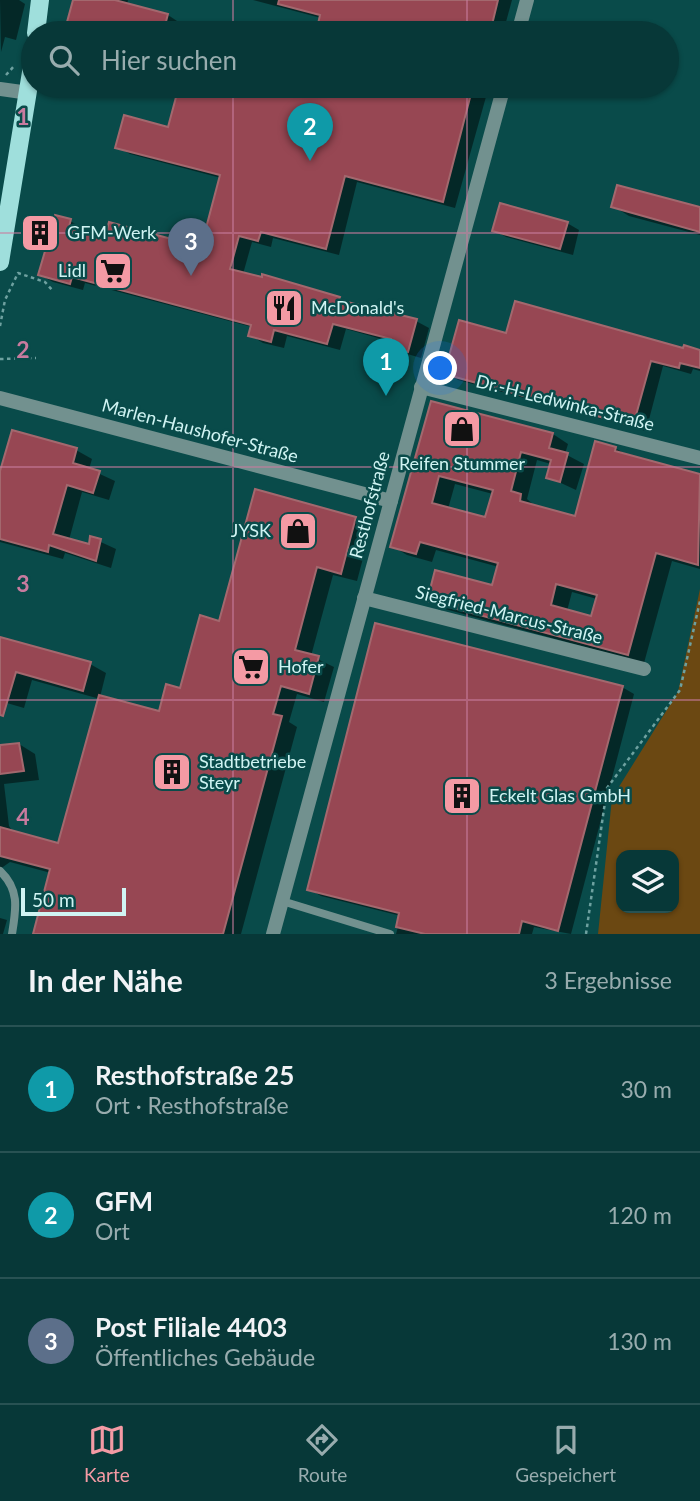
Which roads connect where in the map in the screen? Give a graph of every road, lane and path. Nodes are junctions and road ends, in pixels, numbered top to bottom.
1 (40, 0) edge
2 (527, 0) edge
3 (37, 21) edge
4 (521, 21) edge
5 (21, 63) edge
6 (0, 79) edge
7 (0, 89) edge
8 (21, 92) edge
9 (28, 98) edge
10 (501, 98) edge
11 (0, 262) edge
12 (53, 291) dead end
13 (0, 326) edge
14 (36, 358) dead end
15 (0, 359) edge
16 (421, 387) junction
17 (0, 398) edge
18 (700, 457) edge
19 (391, 501) junction
20 (365, 598) junction
21 (700, 601) edge
22 (644, 669) dead end
23 (0, 872) edge
24 (282, 901) junction
25 (12, 934) edge
26 (273, 934) edge
27 (390, 934) edge
28 (586, 934) edge

1 - 3 main road
2 - 4 street
5 - 6 path
7 - 8 street
9 - 11 main road
10 - 16 street, Resthofstraße
12 - 13 path
14 - 15 path
16 - 18 street, Dr.-H-Ledwinka-Straße
16 - 19 street, Resthofstraße
17 - 19 street, Marlen-Haushofer-Straße
19 - 20 street, Resthofstraße
20 - 22 street, Siegfried-Marcus-Straße
20 - 24 street, Resthofstraße
21 - 28 path
23 - 25 lane
24 - 26 street, Resthofstraße
24 - 27 lane

